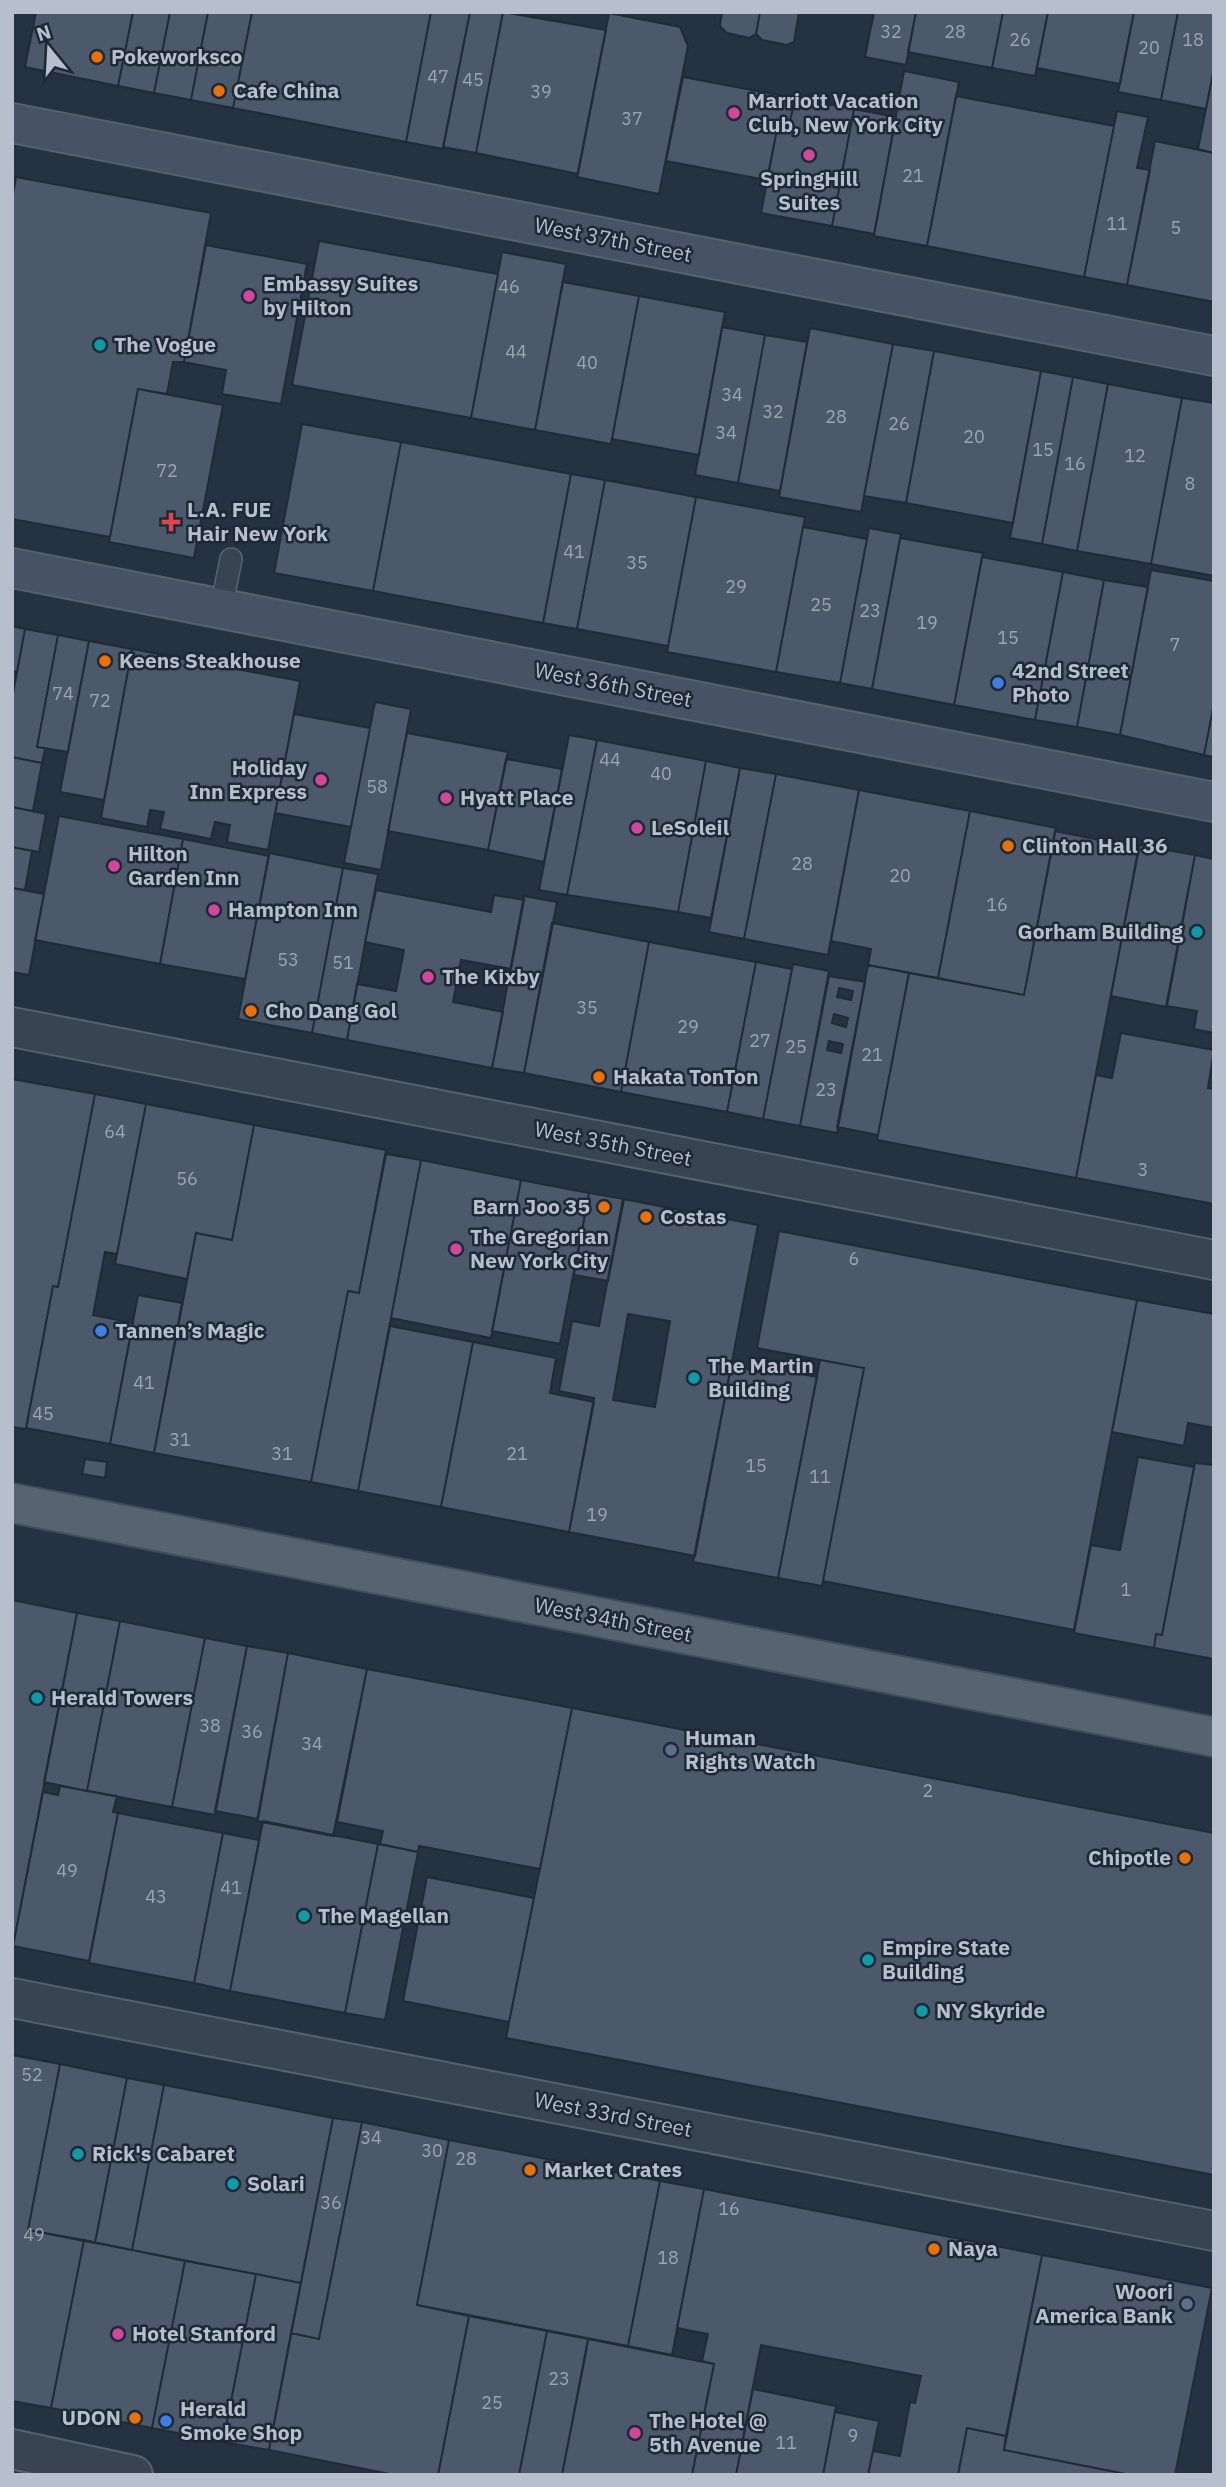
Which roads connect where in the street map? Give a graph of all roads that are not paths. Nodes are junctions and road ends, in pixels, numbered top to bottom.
1 (12, 123) edge
2 (1214, 356) edge
3 (231, 559) dead end
4 (12, 568) edge
5 (221, 609) junction
6 (1214, 802) edge
7 (12, 1027) edge
8 (1214, 1260) edge
9 (12, 1503) edge
10 (1214, 1737) edge
11 (12, 1998) edge
12 (1214, 2231) edge
13 (12, 2449) edge
14 (133, 2475) edge

1 - 2 main road, West 37th Street
3 - 5 lane
4 - 5 main road, West 36th Street
5 - 6 main road, West 36th Street
7 - 8 street, West 35th Street
9 - 10 main road, West 34th Street
11 - 12 street, West 33rd Street
13 - 14 street

